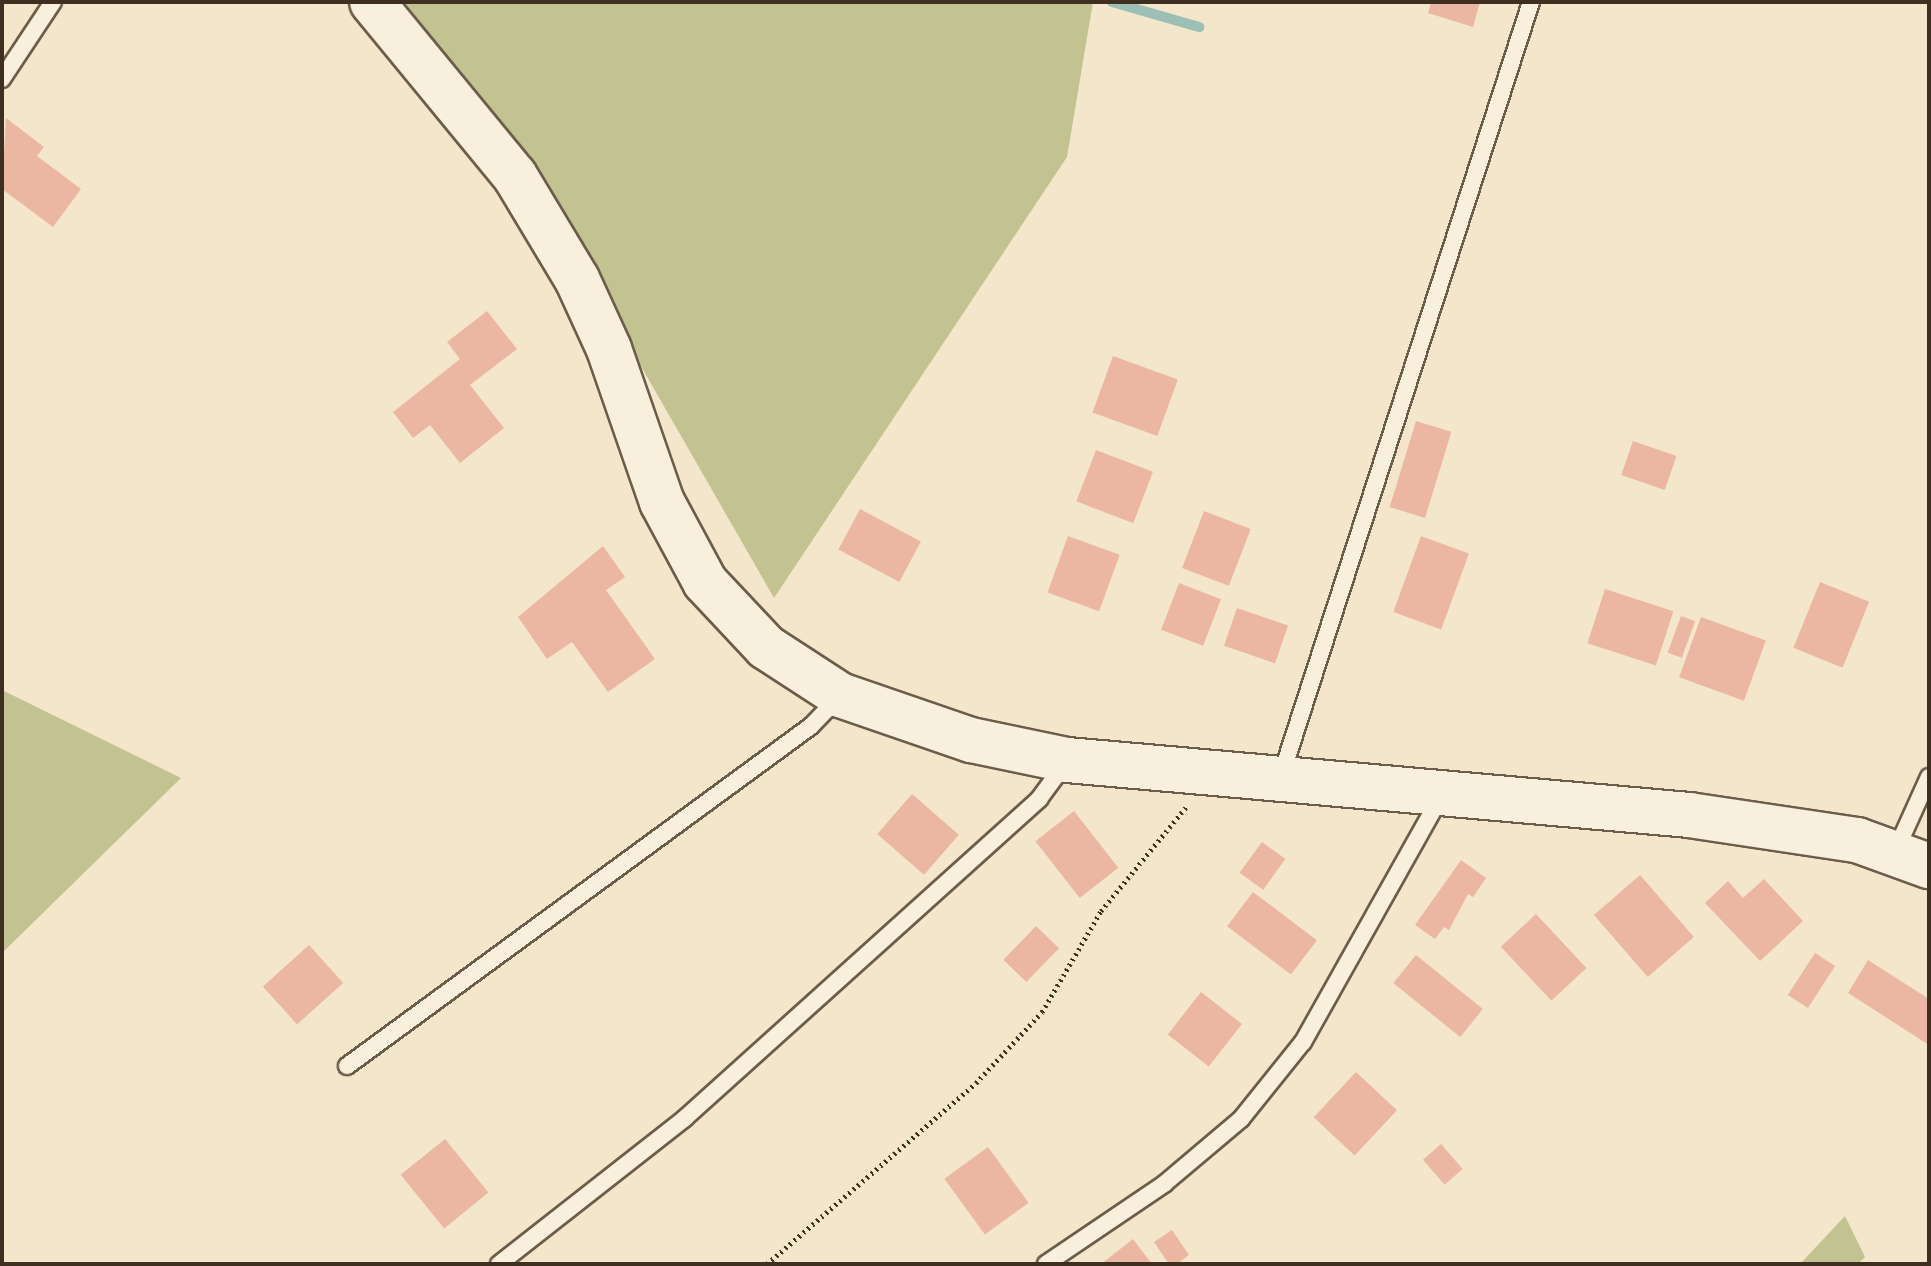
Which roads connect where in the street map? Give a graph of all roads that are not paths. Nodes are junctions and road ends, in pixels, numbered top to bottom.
1 (53, 2) edge
2 (372, 2) edge
3 (1531, 2) edge
4 (2, 79) edge
5 (840, 695) junction
6 (1067, 760) junction
7 (1929, 777) edge
8 (1279, 782) junction
9 (1444, 791) junction
10 (1912, 858) edge
11 (347, 1066) dead end
12 (499, 1264) edge
13 (1046, 1264) edge

1 - 4 lane
2 - 5 street
3 - 8 lane
5 - 6 street
5 - 11 lane
6 - 8 street
6 - 12 lane
7 - 10 lane
8 - 9 street
9 - 10 street
9 - 13 lane

